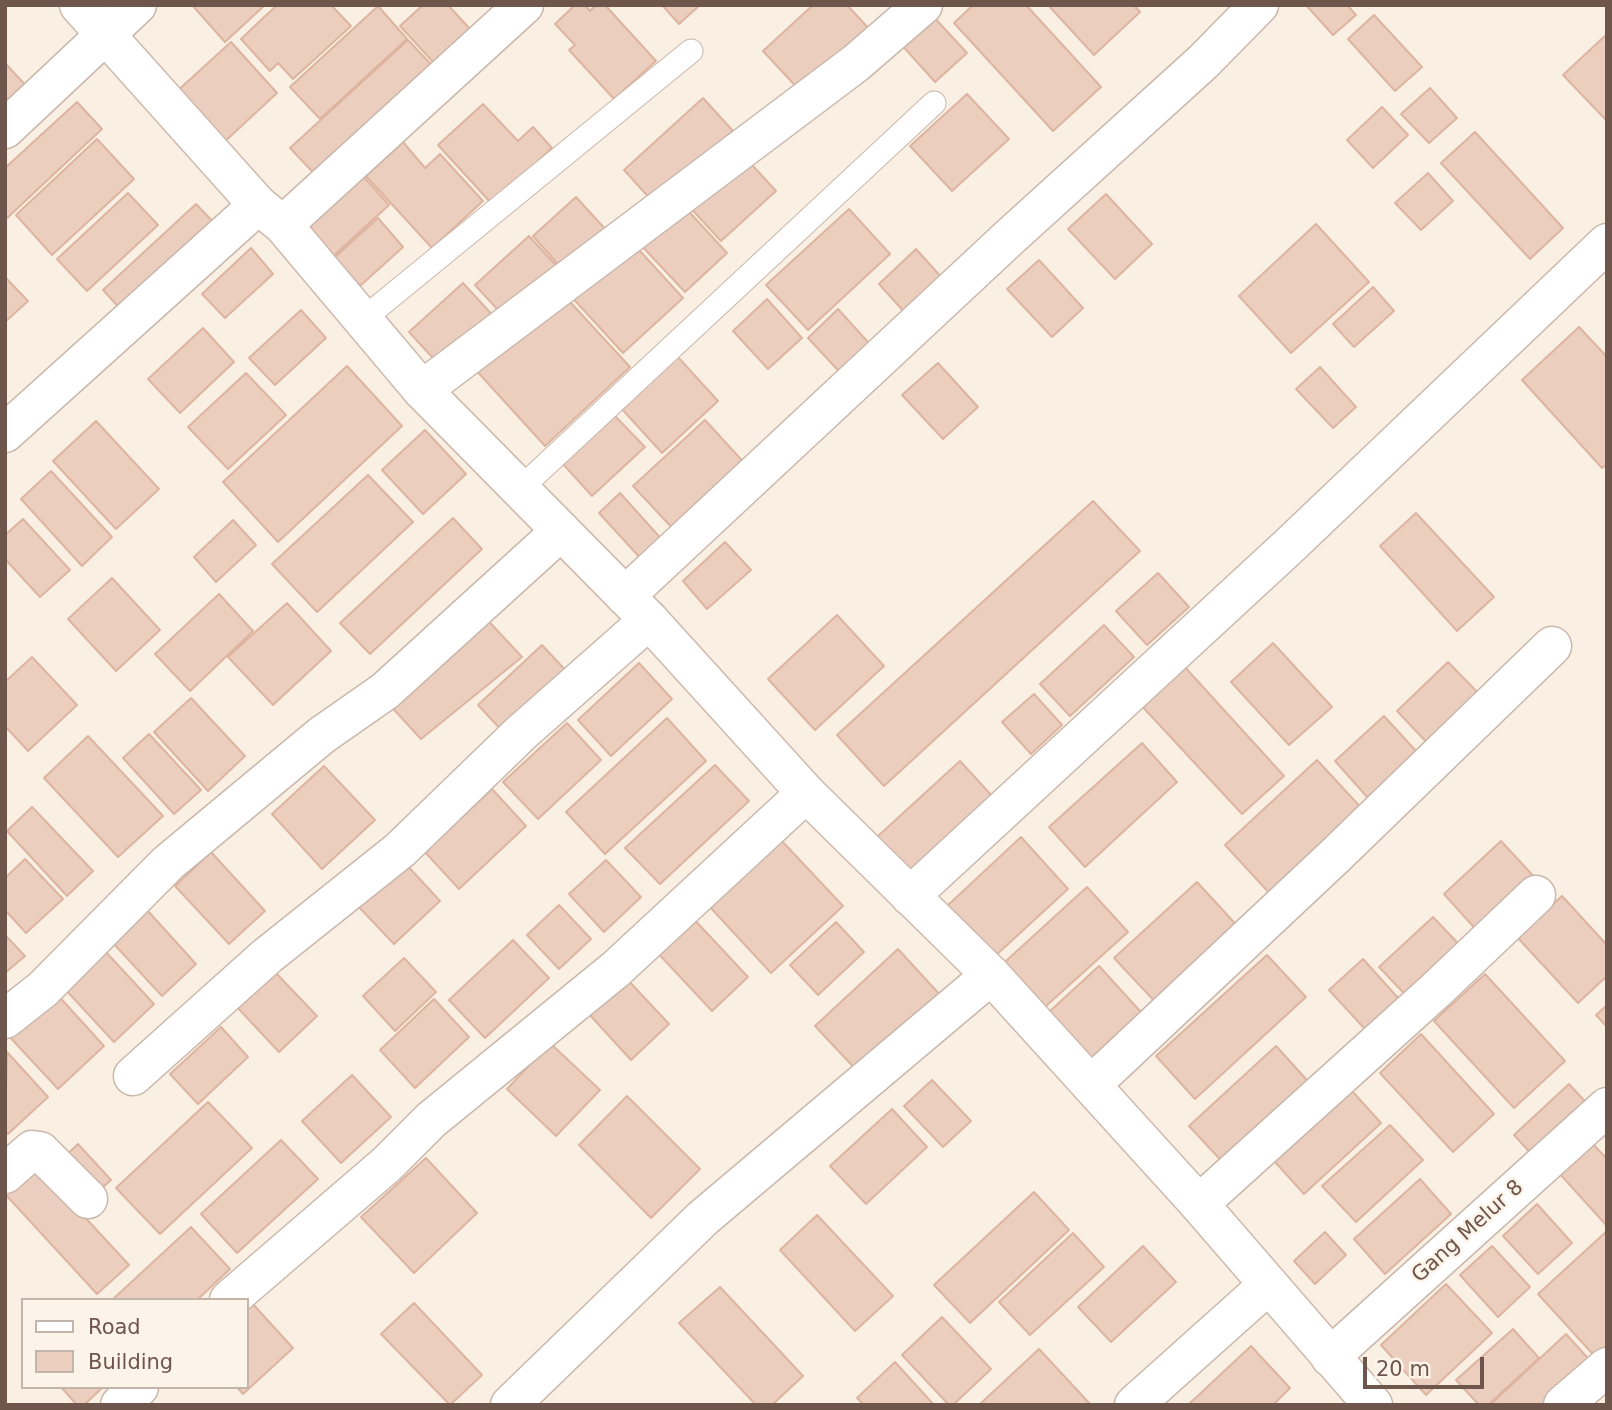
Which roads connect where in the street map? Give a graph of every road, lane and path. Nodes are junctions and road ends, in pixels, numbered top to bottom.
1 (79, 5) edge
2 (137, 5) edge
3 (524, 5) edge
4 (923, 5) edge
5 (1259, 5) edge
6 (106, 33) junction
7 (691, 51) dead end
8 (934, 103) dead end
9 (5, 129) edge
10 (270, 215) junction
11 (1607, 243) edge
12 (362, 320) junction
13 (422, 390) junction
14 (5, 433) edge
15 (521, 488) junction
16 (561, 531) junction
17 (637, 608) junction
18 (1552, 646) dead end
19 (806, 793) junction
20 (1536, 895) dead end
21 (910, 896) junction
22 (991, 975) junction
23 (5, 1019) edge
24 (133, 1076) dead end
25 (1091, 1085) junction
26 (1607, 1107) edge
27 (5, 1174) edge
28 (88, 1199) dead end
29 (1199, 1204) junction
30 (1268, 1285) junction
31 (231, 1298) edge
32 (1330, 1357) junction
33 (1607, 1367) edge
34 (137, 1389) edge
35 (120, 1405) edge
36 (510, 1405) edge
37 (1134, 1405) edge
38 (1373, 1405) edge
39 (1563, 1405) edge

1 - 6 street
2 - 6 street
3 - 10 street
4 - 13 street
5 - 17 street
6 - 9 street
6 - 10 street
7 - 12 lane
8 - 15 lane
10 - 12 street
10 - 14 street
11 - 21 street
12 - 13 street
13 - 15 street
15 - 16 street
16 - 17 street
16 - 23 street
17 - 19 street
17 - 24 street
18 - 25 street
19 - 21 street
19 - 31 street
20 - 29 street
21 - 22 street
22 - 25 street
22 - 36 street
25 - 29 street
26 - 32 street, Gang Melur 8
27 - 28 street
29 - 30 street
30 - 32 street
30 - 37 street
32 - 38 street
33 - 39 street
34 - 35 street

